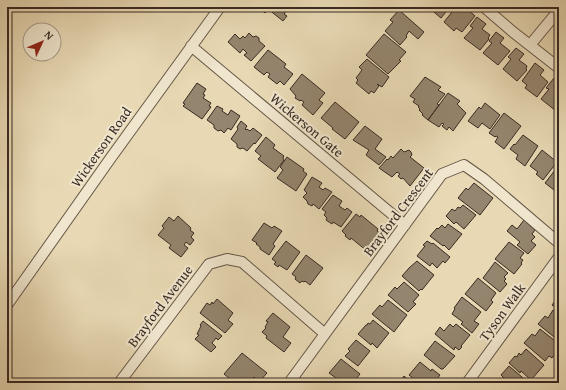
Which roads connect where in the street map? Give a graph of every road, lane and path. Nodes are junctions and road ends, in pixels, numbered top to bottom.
1 (220, 7) edge
2 (484, 7) edge
3 (559, 10) edge
4 (530, 45) junction
5 (191, 46) junction
6 (559, 68) edge
7 (406, 225) junction
8 (559, 242) edge
9 (559, 257) edge
10 (7, 305) edge
11 (325, 334) junction
12 (119, 383) edge
13 (288, 383) edge
14 (467, 383) edge

1 - 5 street, Wickerson Road
2 - 4 street
3 - 4 street
4 - 6 street
5 - 7 street, Wickerson Gate
5 - 10 street, Wickerson Road
7 - 8 street, Brayford Crescent
7 - 11 street, Brayford Crescent
9 - 14 street, Tyson Walk
11 - 12 street, Brayford Avenue
11 - 13 street, Brayford Crescent

